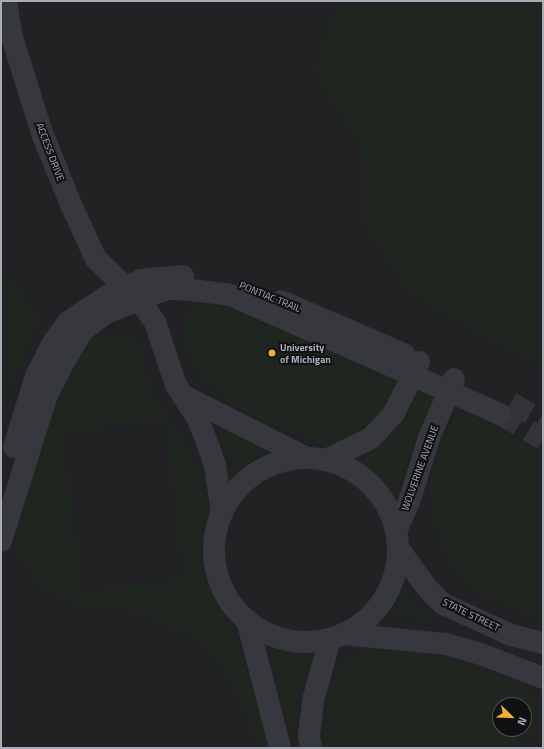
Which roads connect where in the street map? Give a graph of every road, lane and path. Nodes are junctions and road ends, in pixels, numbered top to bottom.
1 (6, 1) edge
2 (132, 294) junction
3 (416, 368) junction
4 (449, 391) junction
5 (184, 396) junction
6 (503, 408) tunnel mouth
7 (316, 458) junction
8 (1, 494) edge
9 (222, 513) junction
10 (397, 539) junction
11 (1, 541) edge
12 (247, 620) junction
13 (337, 637) junction
14 (543, 643) edge
15 (543, 678) edge
16 (280, 748) edge
17 (311, 748) edge

1 - 2 lane, ACCESS DRIVE
2 - 3 lane, PONTIAC TRAIL
2 - 5 lane
2 - 8 lane, PONTIAC TRAIL
2 - 11 lane
3 - 4 lane, PONTIAC TRAIL
3 - 7 lane
4 - 6 lane, PONTIAC TRAIL
4 - 10 lane, WOLVERINE AVENUE
5 - 7 lane
5 - 9 lane
7 - 9 lane
7 - 10 lane
9 - 12 lane
10 - 13 lane
10 - 14 lane, STATE STREET
12 - 13 lane
12 - 16 lane
13 - 15 lane
13 - 17 lane

